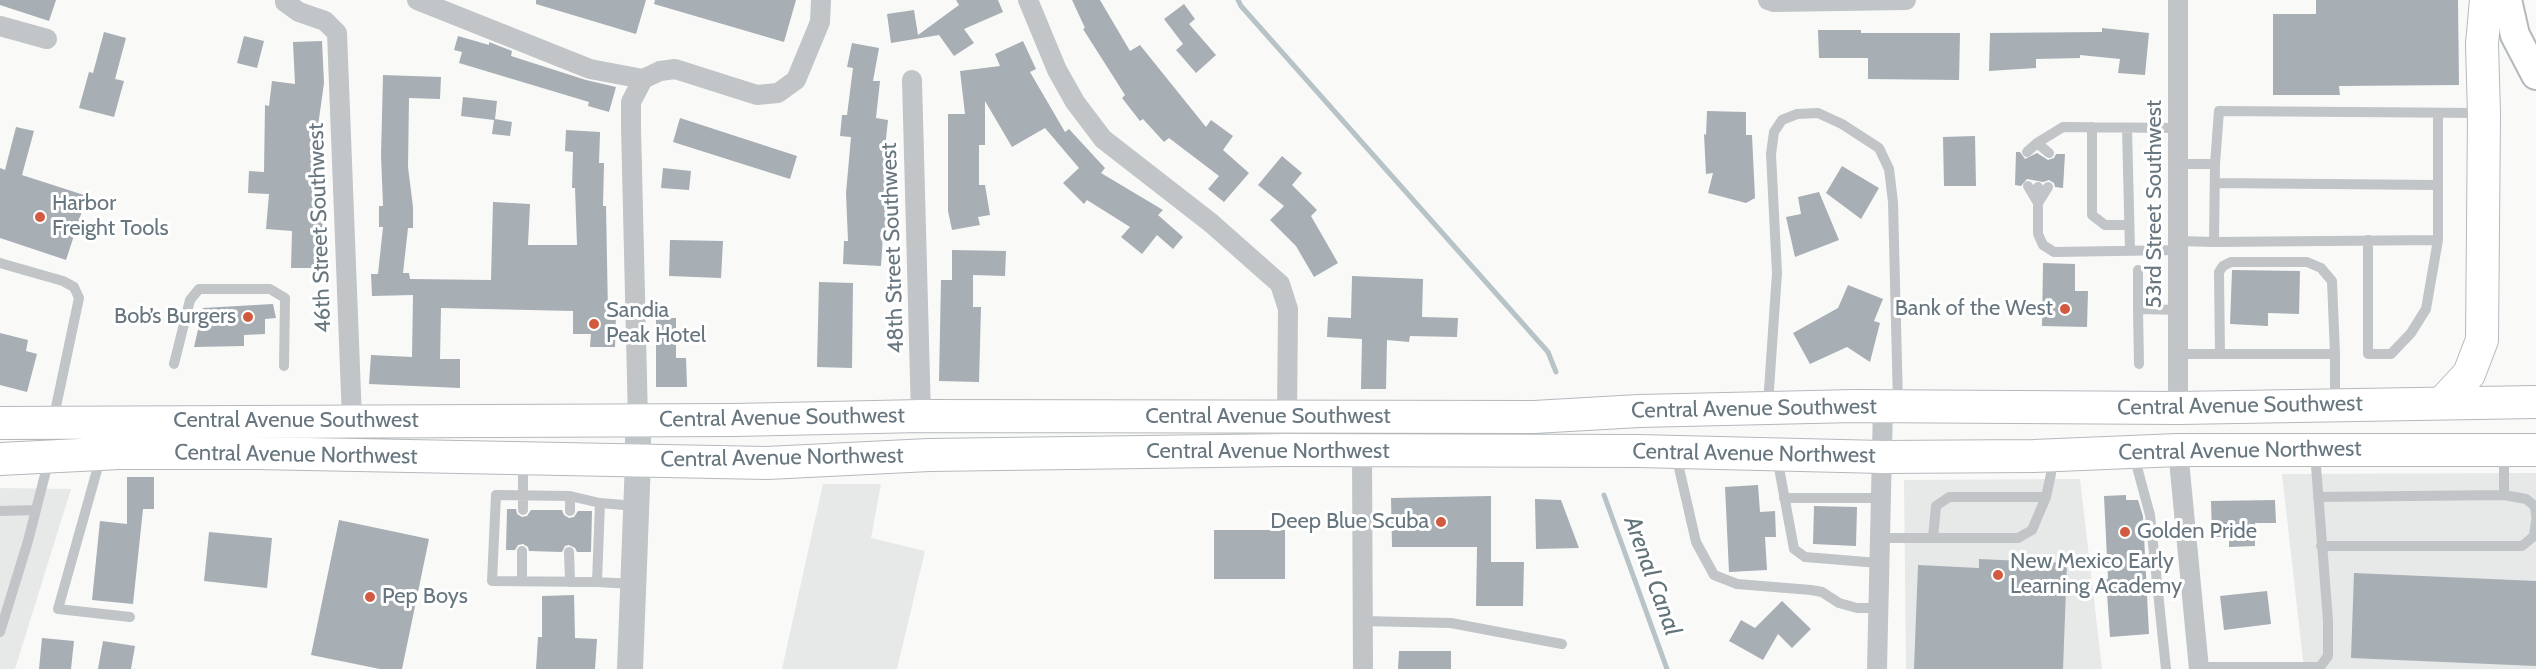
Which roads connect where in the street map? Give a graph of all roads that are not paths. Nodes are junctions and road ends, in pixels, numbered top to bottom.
1 (285, 0) edge
2 (417, 0) edge
3 (821, 0) edge
4 (1028, 0) edge
5 (1768, 0) edge
6 (1906, 0) edge
7 (2178, 0) edge
8 (2486, 0) edge
9 (2507, 0) edge
10 (0, 26) edge
11 (47, 39) dead end
12 (2536, 75) edge
13 (643, 80) junction
14 (912, 80) dead end
15 (2438, 113) junction
16 (2484, 114) junction
17 (2092, 128) junction
18 (2127, 128) junction
19 (2180, 128) junction
20 (2049, 153) dead end
21 (2180, 164) junction
22 (2215, 164) junction
23 (2216, 183) junction
24 (2438, 184) junction
25 (2038, 187) dead end
26 (2129, 225) junction
27 (2368, 240) junction
28 (2438, 240) junction
29 (2214, 242) junction
30 (2179, 246) junction
31 (2130, 251) junction
32 (0, 263) edge
33 (2138, 270) dead end
34 (2138, 309) junction
35 (2179, 310) junction
36 (2178, 354) junction
37 (2220, 354) junction
38 (2335, 354) junction
39 (174, 364) dead end
40 (2139, 364) dead end
41 (284, 366) dead end
42 (2536, 402) edge
43 (2442, 403) junction
44 (2335, 405) junction
45 (1891, 407) junction
46 (1768, 408) junction
47 (2178, 408) junction
48 (921, 416) junction
49 (1287, 417) junction
50 (352, 420) junction
51 (638, 421) junction
52 (53, 422) junction
53 (0, 423) edge
54 (2314, 449) junction
55 (2504, 449) junction
56 (2178, 450) junction
57 (2536, 450) edge
58 (1362, 451) junction
59 (1676, 452) junction
60 (2133, 452) junction
61 (102, 454) junction
62 (1776, 454) junction
63 (2052, 455) junction
64 (50, 457) junction
65 (1882, 457) junction
66 (0, 459) edge
67 (523, 459) junction
68 (638, 461) junction
69 (523, 495) junction
70 (2504, 495) junction
71 (570, 496) junction
72 (2046, 497) junction
73 (2318, 497) junction
74 (1784, 498) junction
75 (1881, 498) junction
76 (600, 502) junction
77 (636, 506) junction
78 (36, 510) junction
79 (523, 510) dead end
80 (0, 511) edge
81 (570, 511) dead end
82 (2536, 518) edge
83 (1880, 538) junction
84 (1933, 538) junction
85 (2321, 546) junction
86 (522, 551) dead end
87 (569, 552) dead end
88 (1879, 562) junction
89 (522, 581) junction
90 (570, 582) junction
91 (597, 582) junction
92 (633, 584) junction
93 (1878, 608) junction
94 (130, 617) dead end
95 (1362, 621) junction
96 (0, 632) edge
97 (1562, 644) dead end
98 (2199, 668) edge
99 (630, 669) edge
100 (1363, 669) edge
101 (1877, 669) edge
102 (2166, 669) edge

1 - 50 street, 46th Street Southwest
2 - 13 street
3 - 13 street
4 - 49 street
5 - 6 street
7 - 19 street, 53rd Street Southwest
8 - 16 main road
9 - 12 main road
10 - 11 street
13 - 51 street
14 - 48 street, 48th Street Southwest
15 - 16 lane
15 - 22 lane
15 - 24 lane
16 - 43 main road
17 - 18 lane
17 - 20 lane
17 - 26 lane
18 - 19 lane
18 - 26 lane
19 - 21 street, 53rd Street Southwest
21 - 22 lane
21 - 30 street, 53rd Street Southwest
22 - 23 lane
23 - 24 lane
23 - 29 lane
24 - 28 lane
25 - 31 lane
26 - 31 lane
27 - 28 lane
27 - 28 lane
27 - 29 lane
29 - 30 lane
30 - 31 lane
30 - 35 street, 53rd Street Southwest
32 - 52 lane
33 - 34 lane
34 - 35 lane
34 - 40 lane
35 - 36 street, 53rd Street Southwest
36 - 37 lane
36 - 47 street, 53rd Street Southwest
37 - 38 lane
37 - 38 lane
38 - 44 lane
39 - 41 lane
42 - 43 main road, Central Avenue Southwest
43 - 44 main road, Central Avenue Southwest
44 - 47 main road, Central Avenue Southwest
45 - 46 main road, Central Avenue Southwest
45 - 46 lane
45 - 47 main road, Central Avenue Southwest
45 - 65 street
46 - 49 main road, Central Avenue Southwest
48 - 49 main road, Central Avenue Southwest
48 - 51 main road, Central Avenue Southwest
50 - 51 main road, Central Avenue Southwest
50 - 52 main road, Central Avenue Southwest
51 - 68 street
52 - 53 main road, Central Avenue Southwest
54 - 55 main road, Central Avenue Northwest
54 - 56 main road, Central Avenue Northwest
54 - 73 lane
55 - 57 main road, Central Avenue Northwest
55 - 70 lane
56 - 60 main road, Central Avenue Northwest
56 - 98 street
58 - 59 main road, Central Avenue Northwest
58 - 68 main road, Central Avenue Northwest
58 - 95 street
59 - 62 main road, Central Avenue Northwest
59 - 93 lane
60 - 63 main road, Central Avenue Northwest
60 - 102 lane
61 - 64 main road, Central Avenue Northwest
61 - 67 main road, Central Avenue Northwest
61 - 94 lane
62 - 65 main road, Central Avenue Northwest
62 - 74 lane
63 - 65 main road, Central Avenue Northwest
63 - 72 lane
64 - 66 main road, Central Avenue Northwest
64 - 78 lane
65 - 75 street
67 - 68 main road, Central Avenue Northwest
67 - 69 lane
68 - 77 street
69 - 71 lane
69 - 79 lane
69 - 89 lane
70 - 73 lane
70 - 82 lane
71 - 76 lane
71 - 81 lane
72 - 84 lane
72 - 84 lane
73 - 85 lane
74 - 75 lane
74 - 88 lane
75 - 83 street
76 - 77 lane
76 - 91 lane
77 - 92 street
78 - 80 lane
78 - 96 lane
82 - 85 lane
83 - 84 lane
83 - 88 street
85 - 98 lane
86 - 89 lane
87 - 90 lane
88 - 93 street
89 - 90 lane
90 - 91 lane
91 - 92 lane
92 - 99 street
93 - 101 street
95 - 97 lane
95 - 100 street

